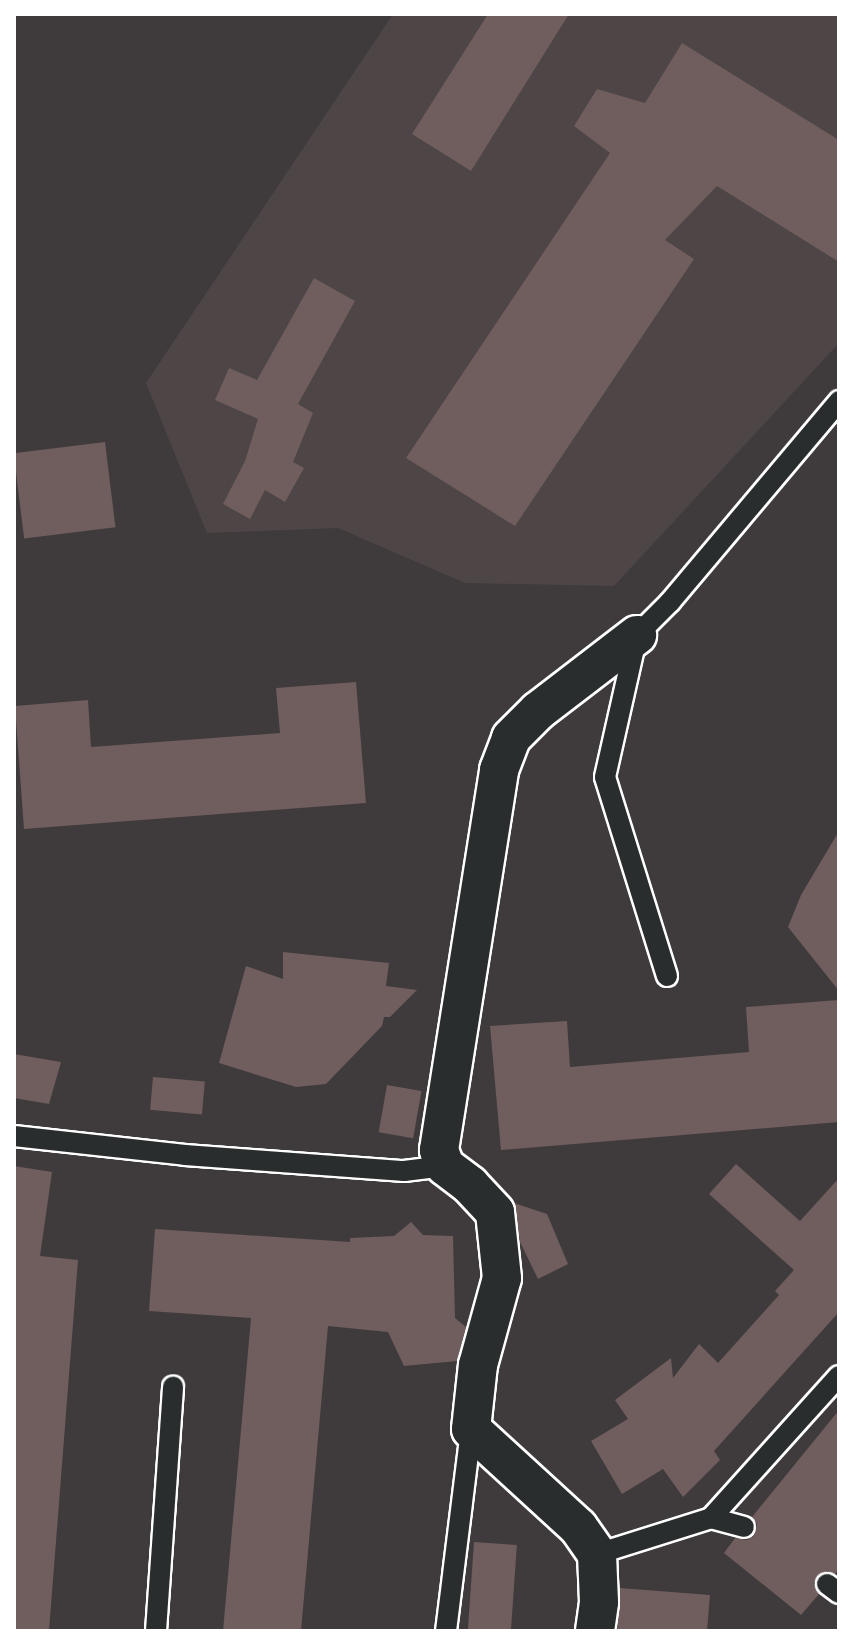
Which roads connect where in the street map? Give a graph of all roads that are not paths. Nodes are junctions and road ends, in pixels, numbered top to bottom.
1 (839, 401) edge
2 (637, 635) junction
3 (667, 976) dead end
4 (14, 1136) edge
5 (445, 1166) junction
6 (839, 1376) edge
7 (173, 1387) dead end
8 (471, 1429) junction
9 (711, 1518) junction
10 (744, 1527) dead end
11 (597, 1554) junction
12 (156, 1631) edge
13 (446, 1631) edge
14 (595, 1631) edge

1 - 2 lane
2 - 3 lane
2 - 5 street
4 - 5 lane
5 - 8 street
6 - 9 lane
7 - 12 lane
8 - 11 street
8 - 13 lane
9 - 10 lane
9 - 11 lane
11 - 14 street

